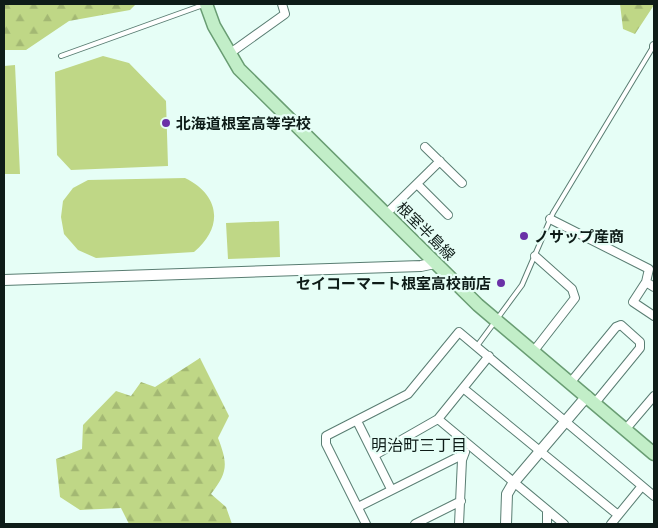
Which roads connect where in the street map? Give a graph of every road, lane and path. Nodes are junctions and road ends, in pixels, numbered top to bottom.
1 (205, 4) edge
2 (282, 4) edge
3 (654, 46) edge
4 (229, 54) junction
5 (61, 56) dead end
6 (425, 147) dead end
7 (440, 162) junction
8 (462, 182) dead end
9 (417, 184) junction
10 (386, 214) junction
11 (448, 215) dead end
12 (550, 219) junction
13 (534, 256) junction
14 (435, 263) junction
15 (4, 280) edge
16 (646, 282) junction
17 (654, 287) edge
18 (654, 316) edge
19 (497, 321) junction
20 (477, 346) junction
21 (534, 352) junction
22 (489, 356) junction
23 (570, 383) junction
24 (463, 388) junction
25 (654, 396) edge
26 (591, 400) junction
27 (438, 419) junction
28 (357, 421) junction
29 (566, 421) junction
30 (625, 430) junction
31 (469, 445) junction
32 (653, 451) edge
33 (540, 452) junction
34 (464, 454) junction
35 (375, 455) junction
36 (514, 482) junction
37 (642, 486) junction
38 (392, 489) junction
39 (654, 496) edge
40 (460, 502) junction
41 (358, 507) junction
42 (547, 510) junction
43 (618, 515) junction
44 (366, 524) edge
45 (415, 524) edge
46 (459, 524) edge
47 (506, 524) edge
48 (547, 524) edge
49 (564, 524) edge
50 (611, 524) edge

1 - 4 main road, 根室半島線
1 - 5 lane
2 - 4 street
3 - 12 lane
4 - 10 main road, 根室半島線
6 - 7 street
7 - 8 street
7 - 9 street
9 - 10 street
9 - 11 street
10 - 14 main road, 根室半島線
12 - 13 lane
12 - 16 street
13 - 19 lane
13 - 21 street
14 - 15 street
14 - 19 main road, 根室半島線
16 - 17 street
16 - 18 street
19 - 20 lane
19 - 21 main road, 根室半島線
20 - 22 street
20 - 28 street
21 - 23 main road, 根室半島線
22 - 24 street
22 - 29 street
23 - 26 main road, 根室半島線
23 - 26 street
24 - 27 street
24 - 33 street
25 - 30 street
26 - 29 street
26 - 30 main road, 根室半島線
27 - 31 street
27 - 35 street
28 - 35 street
28 - 41 street
29 - 33 street
29 - 37 street
30 - 32 main road, 根室半島線
31 - 34 street
31 - 36 street
33 - 36 street
33 - 43 street
34 - 38 street
34 - 40 street
35 - 38 street
36 - 42 street
36 - 47 street
37 - 39 street
37 - 43 street
38 - 41 street
40 - 45 street
40 - 46 street
41 - 44 street
42 - 48 street
42 - 49 street
43 - 50 street

